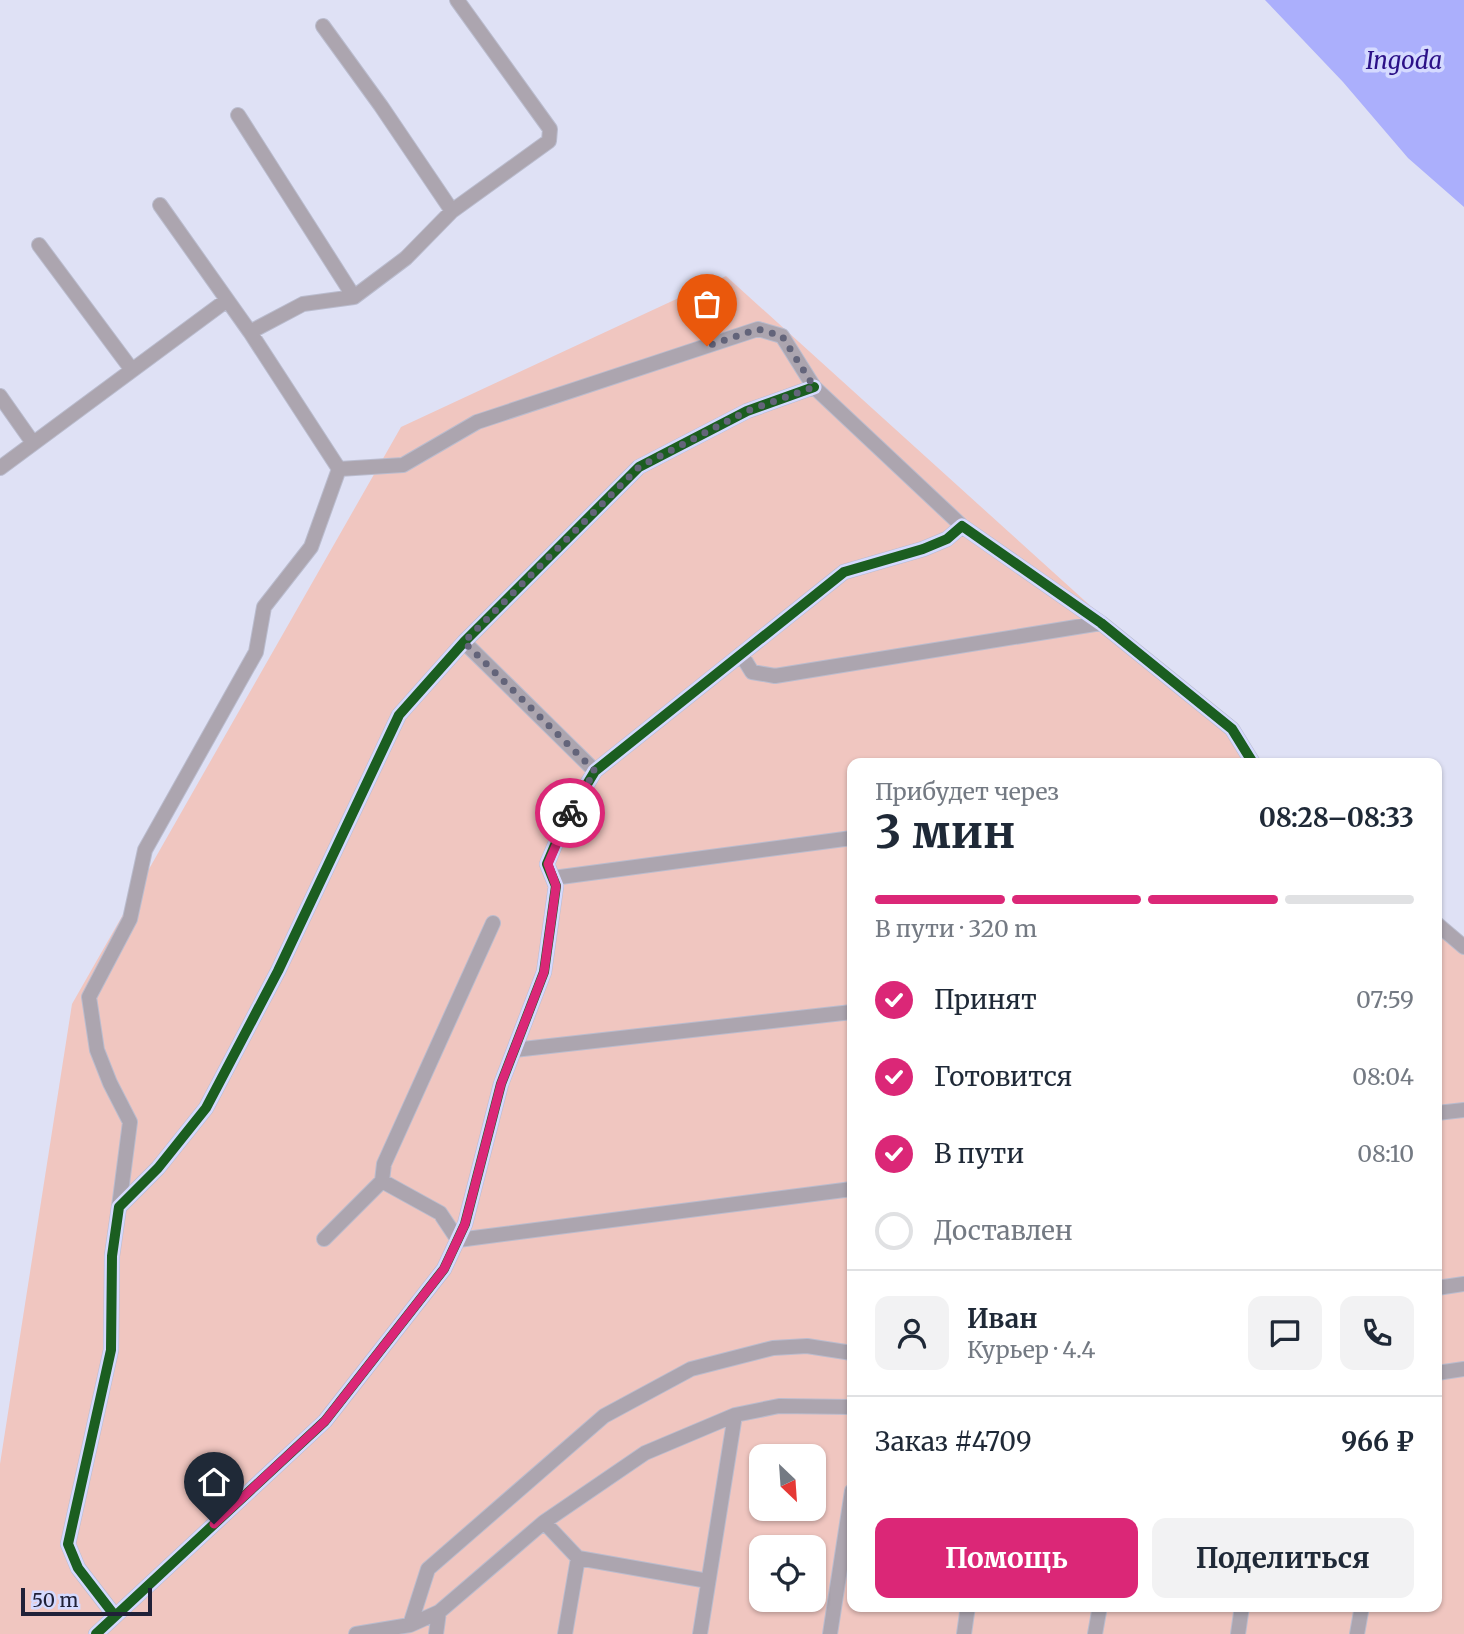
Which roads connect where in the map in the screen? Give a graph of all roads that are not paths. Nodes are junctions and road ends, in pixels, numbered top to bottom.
1 (457, 0) edge
2 (323, 26) dead end
3 (238, 115) dead end
4 (160, 205) dead end
5 (452, 211) junction
6 (39, 245) dead end
7 (354, 297) junction
8 (227, 300) junction
9 (250, 332) junction
10 (132, 370) junction
11 (814, 387) junction
12 (0, 396) edge
13 (33, 443) junction
14 (0, 468) edge
15 (340, 468) junction
16 (962, 526) junction
17 (1101, 623) junction
18 (464, 642) junction
19 (741, 654) junction
20 (1250, 758) edge
21 (595, 771) junction
22 (847, 839) edge
23 (553, 878) junction
24 (493, 923) dead end
25 (1442, 932) edge
26 (1464, 947) edge
27 (847, 1013) edge
28 (514, 1050) junction
29 (1464, 1110) edge
30 (1442, 1112) edge
31 (382, 1181) junction
32 (847, 1190) edge
33 (119, 1207) junction
34 (324, 1239) dead end
35 (458, 1240) junction
36 (1464, 1284) edge
37 (1442, 1287) edge
38 (847, 1352) edge
39 (1464, 1369) edge
40 (1442, 1372) edge
41 (847, 1407) edge
42 (735, 1415) junction
43 (544, 1522) junction
44 (847, 1524) edge
45 (578, 1558) junction
46 (708, 1581) junction
47 (439, 1612) junction
48 (967, 1612) edge
49 (1099, 1612) edge
50 (1241, 1612) edge
51 (1361, 1612) edge
52 (115, 1616) junction
53 (410, 1625) junction
54 (96, 1634) edge
55 (356, 1634) edge
56 (436, 1634) edge
57 (565, 1634) edge
58 (700, 1634) edge
59 (830, 1634) edge
60 (964, 1634) edge
61 (1095, 1634) edge
62 (1237, 1634) edge
63 (1357, 1634) edge

1 - 5 street
2 - 5 street
3 - 7 street
4 - 8 street
5 - 7 street
6 - 10 street
7 - 9 street
8 - 9 street
8 - 10 street
9 - 15 street
10 - 13 street
11 - 15 street
11 - 16 street
11 - 18 street
12 - 13 street
13 - 14 street
15 - 33 street
16 - 17 street
16 - 19 street
17 - 19 street
17 - 20 street
18 - 21 street
18 - 33 street
19 - 21 street
21 - 23 street
22 - 23 street
23 - 28 street
24 - 31 street
25 - 26 street
27 - 28 street
28 - 35 street
29 - 30 street
31 - 34 street
31 - 35 street
32 - 35 street
33 - 52 street
35 - 52 street
36 - 37 street
38 - 53 street
39 - 40 street
41 - 42 street
42 - 43 street
42 - 46 street
43 - 45 street
43 - 47 street
44 - 59 street
45 - 46 street
45 - 57 street
46 - 58 street
47 - 53 street
47 - 56 street
48 - 60 street
49 - 61 street
50 - 62 street
51 - 63 street
52 - 54 street
53 - 55 street

